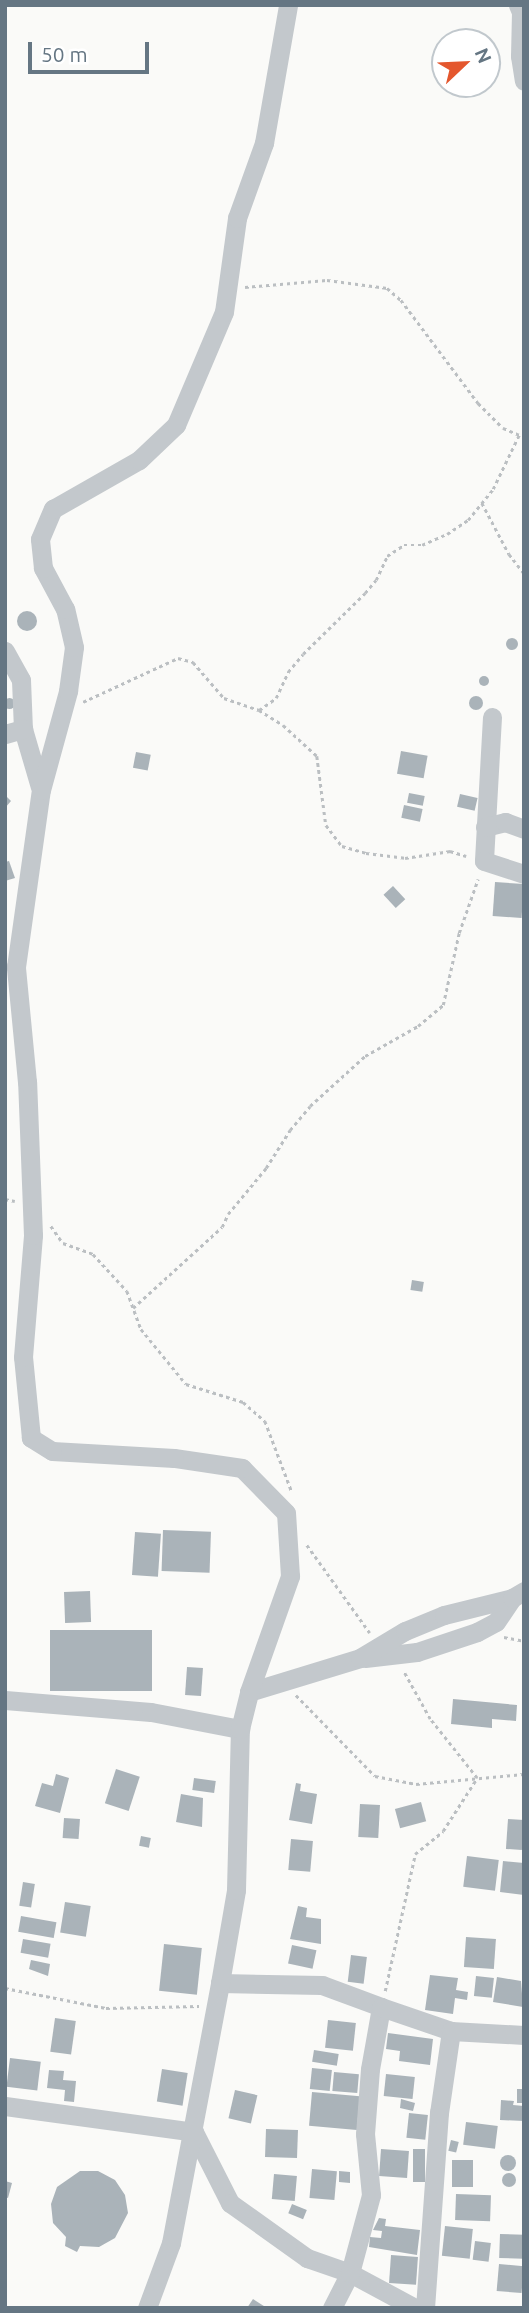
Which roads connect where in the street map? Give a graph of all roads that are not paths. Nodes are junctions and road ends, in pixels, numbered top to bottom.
1 (288, 5) edge
2 (518, 5) edge
3 (524, 81) edge
4 (5, 651) edge
5 (492, 717) dead end
6 (14, 731) edge
7 (41, 790) junction
8 (485, 827) junction
9 (524, 829) edge
10 (524, 874) edge
11 (518, 1594) edge
12 (249, 1692) junction
13 (5, 1700) edge
14 (240, 1730) junction
15 (220, 1983) junction
16 (381, 2007) junction
17 (451, 2031) junction
18 (524, 2035) edge
19 (5, 2106) edge
20 (194, 2132) junction
21 (350, 2273) junction
22 (147, 2308) edge
23 (332, 2308) edge
24 (415, 2308) edge
25 (425, 2308) edge

1 - 7 street
2 - 3 street
4 - 6 street
5 - 8 street
6 - 7 street
7 - 12 street
8 - 9 street
8 - 10 street
11 - 12 street
12 - 14 street
13 - 14 street
14 - 15 street
15 - 16 street
15 - 20 street
16 - 17 street
16 - 21 street
17 - 18 street
17 - 25 street
19 - 20 street
20 - 21 street
20 - 22 street
21 - 23 street
21 - 24 street

